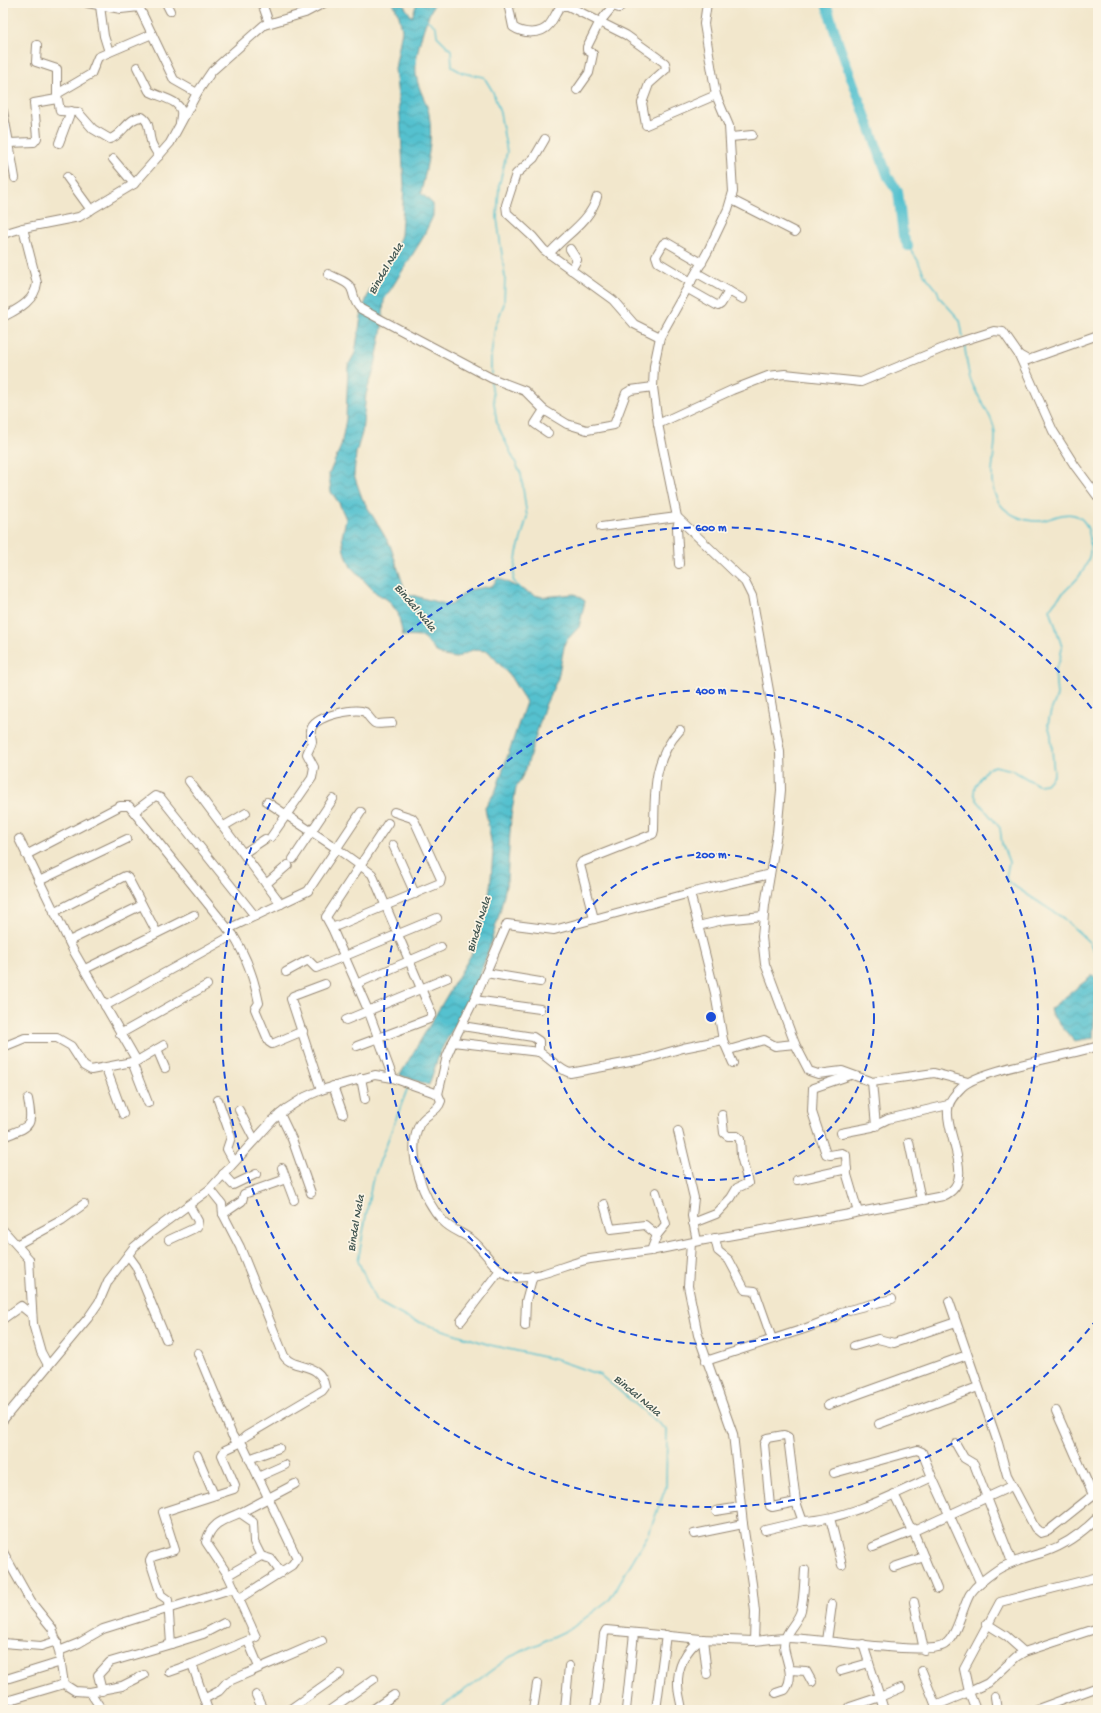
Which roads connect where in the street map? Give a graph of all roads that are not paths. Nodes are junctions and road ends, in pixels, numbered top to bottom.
1 (88, 3) edge
2 (166, 3) edge
3 (262, 3) edge
4 (324, 3) edge
5 (508, 3) edge
6 (623, 3) edge
7 (707, 3) edge
8 (612, 4) edge
9 (139, 5) edge
10 (100, 6) junction
11 (170, 11) dead end
12 (269, 23) junction
13 (599, 23) junction
14 (152, 34) junction
15 (37, 45) dead end
16 (109, 52) junction
17 (137, 67) dead end
18 (577, 90) dead end
19 (198, 93) junction
20 (716, 95) junction
21 (57, 96) junction
22 (3, 111) edge
23 (71, 111) junction
24 (180, 126) junction
25 (752, 135) dead end
26 (731, 137) junction
27 (545, 140) dead end
28 (9, 143) junction
29 (60, 143) dead end
30 (159, 156) junction
31 (113, 159) dead end
32 (67, 177) dead end
33 (15, 178) dead end
34 (134, 184) junction
35 (597, 197) dead end
36 (732, 200) junction
37 (91, 210) junction
38 (23, 228) junction
39 (795, 232) dead end
40 (3, 234) edge
41 (570, 249) dead end
42 (548, 254) junction
43 (702, 263) junction
44 (571, 270) junction
45 (696, 273) junction
46 (328, 274) dead end
47 (690, 286) junction
48 (728, 291) junction
49 (743, 299) dead end
50 (3, 317) edge
51 (1098, 334) edge
52 (660, 337) junction
53 (1018, 355) junction
54 (653, 387) junction
55 (544, 410) junction
56 (658, 424) junction
57 (548, 434) dead end
58 (1098, 497) edge
59 (678, 518) junction
60 (601, 527) dead end
61 (679, 564) dead end
62 (392, 723) dead end
63 (680, 730) dead end
64 (190, 780) dead end
65 (333, 799) dead end
66 (267, 802) dead end
67 (134, 812) junction
68 (360, 812) dead end
69 (394, 812) dead end
70 (246, 813) dead end
71 (286, 815) junction
72 (388, 823) dead end
73 (224, 826) junction
74 (311, 831) junction
75 (19, 839) dead end
76 (127, 839) dead end
77 (393, 845) dead end
78 (336, 848) junction
79 (244, 854) junction
80 (26, 855) junction
81 (360, 865) junction
82 (770, 874) junction
83 (39, 881) junction
84 (266, 884) junction
85 (690, 893) junction
86 (415, 894) junction
87 (281, 904) junction
88 (142, 905) junction
89 (386, 906) junction
90 (54, 912) junction
91 (194, 915) dead end
92 (255, 916) junction
93 (763, 916) junction
94 (437, 918) dead end
95 (594, 919) junction
96 (698, 926) junction
97 (332, 928) junction
98 (231, 932) junction
99 (157, 933) junction
100 (398, 934) junction
101 (69, 941) junction
102 (441, 947) dead end
103 (344, 956) junction
104 (409, 961) junction
105 (85, 969) junction
106 (286, 972) dead end
107 (486, 973) junction
108 (447, 978) dead end
109 (540, 982) dead end
110 (325, 984) dead end
111 (356, 984) junction
112 (207, 985) dead end
113 (421, 989) junction
114 (474, 1000) junction
115 (105, 1006) junction
116 (540, 1009) dead end
117 (368, 1010) junction
118 (346, 1020) dead end
119 (462, 1026) junction
120 (303, 1031) junction
121 (120, 1034) junction
122 (379, 1038) junction
123 (723, 1040) junction
124 (453, 1042) junction
125 (795, 1044) junction
126 (357, 1046) dead end
127 (1098, 1046) edge
128 (3, 1047) edge
129 (728, 1050) junction
130 (539, 1052) junction
131 (134, 1062) junction
132 (733, 1063) dead end
133 (106, 1068) junction
134 (165, 1068) dead end
135 (851, 1075) junction
136 (361, 1078) junction
137 (394, 1078) junction
138 (872, 1082) junction
139 (968, 1082) junction
140 (333, 1086) junction
141 (321, 1090) junction
142 (436, 1094) junction
143 (28, 1099) dead end
144 (218, 1100) dead end
145 (365, 1100) dead end
146 (148, 1103) dead end
147 (948, 1105) junction
148 (239, 1110) dead end
149 (123, 1114) dead end
150 (280, 1114) junction
151 (343, 1114) dead end
152 (722, 1115) dead end
153 (876, 1126) junction
154 (678, 1131) dead end
155 (841, 1133) dead end
156 (3, 1137) edge
157 (254, 1139) junction
158 (909, 1142) dead end
159 (234, 1162) junction
160 (282, 1168) dead end
161 (847, 1169) junction
162 (223, 1174) junction
163 (256, 1174) dead end
164 (286, 1179) junction
165 (797, 1180) dead end
166 (210, 1189) junction
167 (656, 1192) dead end
168 (311, 1193) dead end
169 (294, 1200) dead end
170 (921, 1200) junction
171 (84, 1204) dead end
172 (604, 1204) dead end
173 (189, 1205) junction
174 (858, 1212) junction
175 (223, 1214) junction
176 (693, 1223) junction
177 (3, 1230) edge
178 (657, 1235) junction
179 (715, 1238) junction
180 (169, 1240) dead end
181 (694, 1242) junction
182 (18, 1244) junction
183 (651, 1251) junction
184 (128, 1255) junction
185 (500, 1270) junction
186 (533, 1275) junction
187 (892, 1299) dead end
188 (949, 1301) dead end
189 (32, 1315) junction
190 (3, 1319) edge
191 (461, 1321) dead end
192 (956, 1322) junction
193 (525, 1326) dead end
194 (166, 1339) dead end
195 (772, 1339) junction
196 (854, 1346) dead end
197 (198, 1353) dead end
198 (967, 1355) junction
199 (706, 1361) junction
200 (48, 1365) junction
201 (978, 1387) junction
202 (828, 1405) dead end
203 (1056, 1411) dead end
204 (3, 1420) edge
205 (879, 1424) dead end
206 (238, 1443) junction
207 (956, 1444) dead end
208 (279, 1448) dead end
209 (197, 1455) dead end
210 (249, 1459) junction
211 (285, 1465) dead end
212 (834, 1472) dead end
213 (258, 1477) junction
214 (932, 1477) junction
215 (295, 1484) dead end
216 (1012, 1486) junction
217 (1096, 1493) edge
218 (894, 1494) junction
219 (214, 1495) junction
220 (987, 1496) junction
221 (268, 1497) junction
222 (796, 1502) junction
223 (741, 1507) junction
224 (716, 1511) dead end
225 (240, 1512) junction
226 (949, 1515) junction
227 (1098, 1517) edge
228 (830, 1518) junction
229 (803, 1521) junction
230 (743, 1524) junction
231 (765, 1530) dead end
232 (913, 1530) junction
233 (694, 1534) dead end
234 (873, 1547) dead end
235 (3, 1552) edge
236 (261, 1556) junction
237 (924, 1557) junction
238 (1012, 1562) junction
239 (842, 1564) dead end
240 (894, 1567) dead end
241 (805, 1570) dead end
242 (281, 1573) junction
243 (228, 1575) junction
244 (1098, 1577) edge
245 (980, 1582) junction
246 (234, 1588) junction
247 (938, 1590) dead end
248 (240, 1598) junction
249 (914, 1602) dead end
250 (832, 1604) dead end
251 (167, 1609) junction
252 (224, 1623) dead end
253 (987, 1624) junction
254 (1098, 1628) edge
255 (634, 1633) junction
256 (666, 1635) junction
257 (786, 1638) junction
258 (702, 1639) junction
259 (57, 1641) junction
260 (248, 1641) junction
261 (322, 1641) dead end
262 (754, 1641) junction
263 (827, 1641) junction
264 (3, 1643) edge
265 (171, 1644) junction
266 (863, 1644) junction
267 (924, 1650) junction
268 (59, 1651) junction
269 (1024, 1652) junction
270 (61, 1662) junction
271 (869, 1663) junction
272 (192, 1664) junction
273 (569, 1666) dead end
274 (259, 1667) junction
275 (790, 1670) junction
276 (922, 1670) dead end
277 (169, 1672) dead end
278 (842, 1672) dead end
279 (340, 1674) dead end
280 (707, 1674) dead end
281 (144, 1675) dead end
282 (374, 1679) dead end
283 (3, 1680) edge
284 (812, 1682) dead end
285 (64, 1684) junction
286 (537, 1684) dead end
287 (1098, 1687) edge
288 (901, 1688) dead end
289 (102, 1690) junction
290 (90, 1692) junction
291 (969, 1692) junction
292 (776, 1693) dead end
293 (256, 1695) dead end
294 (394, 1695) dead end
295 (880, 1697) junction
296 (996, 1697) dead end
297 (3, 1702) edge
298 (205, 1707) edge
299 (295, 1708) edge
300 (936, 1708) edge
301 (1046, 1708) edge
302 (102, 1710) edge
303 (263, 1710) edge
304 (330, 1710) edge
305 (372, 1710) edge
306 (533, 1710) edge
307 (565, 1710) edge
308 (595, 1710) edge
309 (626, 1710) edge
310 (656, 1710) edge
311 (682, 1710) edge
312 (848, 1710) edge
313 (884, 1710) edge
314 (976, 1710) edge
315 (997, 1710) edge
316 (1035, 1710) edge

1 - 10 street
2 - 11 street
3 - 12 street
4 - 12 street
5 - 13 street
6 - 8 street
7 - 20 street
8 - 13 street
9 - 10 street
9 - 14 street
10 - 16 street
12 - 19 street
13 - 18 street
13 - 20 street
14 - 16 street
14 - 19 street
15 - 21 street
16 - 21 street
17 - 24 street
19 - 24 street
20 - 26 street
21 - 23 street
21 - 28 street
22 - 28 street
23 - 29 street
23 - 30 street
24 - 30 street
25 - 26 street
26 - 36 street
27 - 42 street
28 - 33 street
30 - 34 street
31 - 34 street
32 - 37 street
34 - 37 street
35 - 42 street
36 - 39 street
36 - 43 street
37 - 38 street
38 - 40 street
38 - 50 street
41 - 44 street
42 - 44 street
43 - 45 street
43 - 47 street
44 - 52 street
45 - 47 street
45 - 48 street
46 - 55 street
47 - 48 street
47 - 52 street
48 - 49 street
51 - 53 street
52 - 54 street
53 - 56 street
53 - 58 street
54 - 55 street
54 - 56 street
55 - 57 street
56 - 59 street
59 - 60 street
59 - 61 street
59 - 82 street
62 - 71 street
63 - 95 street
64 - 73 street
65 - 74 street
66 - 71 street
67 - 80 street
67 - 92 street
67 - 98 street
68 - 78 street
69 - 86 street
70 - 73 street
71 - 74 street
71 - 79 street
72 - 81 street
73 - 79 street
74 - 78 street
74 - 84 street
75 - 80 street
76 - 83 street
77 - 86 street
78 - 81 street
78 - 87 street
79 - 84 street
80 - 83 street
81 - 89 street
81 - 97 street
82 - 85 street
82 - 93 street
83 - 90 street
84 - 87 street
85 - 95 street
85 - 96 street
86 - 89 street
87 - 92 street
88 - 90 street
88 - 99 street
88 - 101 street
89 - 97 street
89 - 100 street
90 - 101 street
91 - 99 street
92 - 98 street
93 - 96 street
93 - 125 street
94 - 100 street
95 - 107 street
96 - 123 street
97 - 103 street
98 - 115 street
98 - 120 street
99 - 105 street
100 - 103 street
100 - 104 street
101 - 105 street
102 - 104 street
103 - 106 street
103 - 111 street
104 - 111 street
104 - 113 street
105 - 115 street
107 - 109 street
107 - 114 street
108 - 113 street
110 - 120 street
111 - 117 street
112 - 121 street
113 - 117 street
113 - 122 street
114 - 116 street
114 - 119 street
115 - 121 street
117 - 118 street
117 - 122 street
119 - 124 street
119 - 130 street
120 - 141 street
121 - 131 street
122 - 126 street
122 - 137 street
123 - 129 street
123 - 130 street
124 - 130 street
124 - 142 street
125 - 129 street
125 - 135 street
127 - 139 street
128 - 133 street
129 - 132 street
131 - 133 street
131 - 134 street
131 - 146 street
133 - 149 street
135 - 138 street
135 - 161 street
136 - 137 street
136 - 140 street
136 - 145 street
137 - 142 street
138 - 139 street
138 - 153 street
139 - 147 street
140 - 141 street
140 - 151 street
141 - 150 street
142 - 185 street
143 - 156 street
144 - 159 street
147 - 153 street
147 - 170 street
148 - 157 street
150 - 157 street
150 - 168 street
152 - 176 street
153 - 155 street
154 - 176 street
157 - 159 street
158 - 170 street
159 - 162 street
160 - 164 street
161 - 165 street
161 - 174 street
162 - 163 street
162 - 166 street
164 - 169 street
164 - 175 street
166 - 173 street
166 - 175 street
167 - 178 street
170 - 174 street
171 - 182 street
172 - 178 street
173 - 180 street
173 - 184 street
174 - 179 street
175 - 206 street
176 - 181 street
177 - 182 street
178 - 183 street
179 - 181 street
179 - 195 street
181 - 183 street
181 - 199 street
182 - 189 street
183 - 186 street
184 - 194 street
184 - 200 street
185 - 186 street
185 - 191 street
186 - 193 street
187 - 195 street
188 - 192 street
189 - 190 street
189 - 200 street
192 - 196 street
192 - 198 street
195 - 199 street
197 - 206 street
198 - 201 street
198 - 202 street
199 - 223 street
200 - 204 street
201 - 205 street
201 - 216 street
203 - 217 street
206 - 210 street
206 - 219 street
207 - 220 street
208 - 210 street
209 - 219 street
210 - 213 street
211 - 213 street
212 - 214 street
213 - 221 street
214 - 218 street
214 - 226 street
215 - 221 street
216 - 217 street
216 - 220 street
218 - 228 street
218 - 232 street
219 - 251 street
220 - 226 street
220 - 238 street
221 - 225 street
221 - 242 street
222 - 222 street
222 - 229 street
223 - 224 street
223 - 230 street
225 - 236 street
225 - 243 street
226 - 232 street
226 - 245 street
227 - 238 street
228 - 229 street
228 - 239 street
229 - 231 street
230 - 233 street
230 - 262 street
232 - 234 street
232 - 237 street
235 - 259 street
236 - 242 street
236 - 243 street
237 - 240 street
237 - 247 street
238 - 245 street
241 - 257 street
242 - 248 street
243 - 246 street
244 - 253 street
245 - 267 street
246 - 248 street
246 - 251 street
248 - 260 street
249 - 267 street
250 - 263 street
251 - 265 street
251 - 268 street
252 - 265 street
253 - 269 street
253 - 291 street
254 - 269 street
255 - 256 street
255 - 308 street
255 - 309 street
256 - 258 street
256 - 310 street
257 - 262 street
257 - 263 street
257 - 275 street
258 - 262 street
258 - 280 street
258 - 311 street
259 - 264 street
259 - 268 street
260 - 272 street
260 - 274 street
261 - 274 street
263 - 266 street
265 - 289 street
266 - 267 street
266 - 271 street
268 - 270 street
269 - 291 street
270 - 283 street
270 - 285 street
271 - 278 street
271 - 295 street
272 - 277 street
272 - 298 street
273 - 307 street
274 - 298 street
275 - 284 street
275 - 292 street
276 - 300 street
279 - 299 street
281 - 289 street
282 - 304 street
285 - 290 street
285 - 297 street
286 - 306 street
287 - 301 street
288 - 295 street
289 - 290 street
290 - 302 street
291 - 300 street
291 - 314 street
293 - 303 street
294 - 305 street
295 - 312 street
295 - 313 street
296 - 315 street
301 - 316 street

